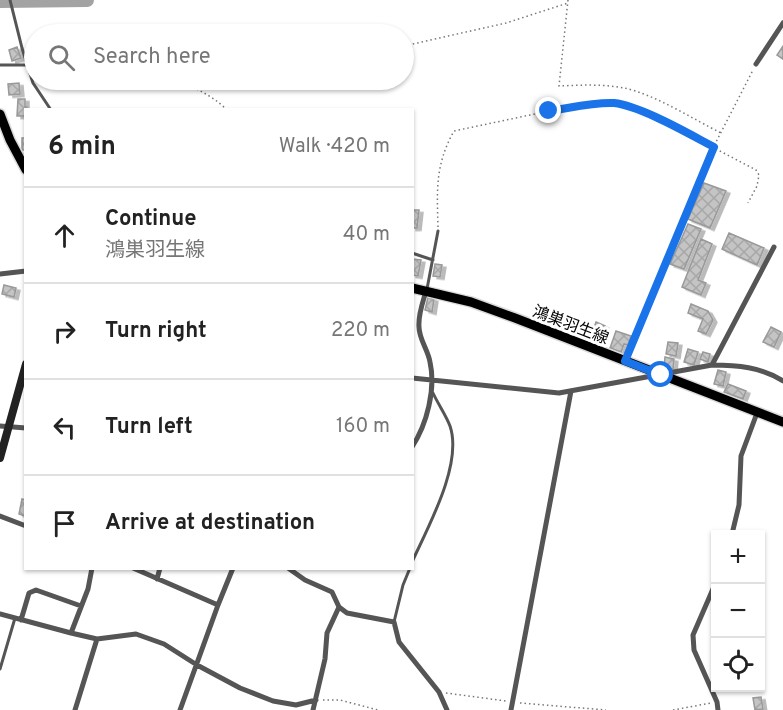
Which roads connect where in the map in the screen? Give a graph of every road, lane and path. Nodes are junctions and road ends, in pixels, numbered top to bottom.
1 (10, 0) edge
2 (568, 1) edge
3 (783, 23) edge
4 (414, 43) edge
5 (22, 48) joint
6 (24, 55) edge
7 (756, 64) joint
8 (0, 65) edge
9 (24, 65) edge
10 (38, 90) edge
11 (202, 90) edge
12 (50, 108) edge
13 (225, 108) edge
14 (0, 114) edge
15 (721, 133) junction
16 (714, 147) junction
17 (24, 166) edge
18 (748, 203) dead end
19 (438, 231) joint
20 (774, 247) dead end
21 (414, 254) edge
22 (433, 260) junction
23 (24, 271) edge
24 (0, 274) edge
25 (661, 274) joint
26 (414, 288) edge
27 (426, 290) junction
28 (625, 361) junction
29 (712, 365) junction
30 (24, 370) edge
31 (661, 375) junction
32 (414, 378) edge
33 (432, 379) junction
34 (783, 381) edge
35 (432, 391) junction
36 (571, 391) junction
37 (757, 412) junction
38 (783, 422) edge
39 (4, 427) edge
40 (24, 428) edge
41 (414, 444) edge
42 (0, 458) edge
43 (0, 516) edge
44 (24, 525) edge
45 (733, 530) edge
46 (414, 557) edge
47 (91, 570) edge
48 (137, 570) edge
49 (159, 570) edge
50 (232, 570) edge
51 (291, 570) edge
52 (409, 570) edge
53 (157, 579) junction
54 (715, 584) edge
55 (218, 605) junction
56 (81, 606) junction
57 (339, 607) junction
58 (0, 614) edge
59 (18, 619) junction
60 (394, 622) junction
61 (71, 633) junction
62 (97, 639) junction
63 (197, 665) junction
64 (0, 669) edge
65 (439, 692) junction
66 (316, 700) junction
67 (513, 702) junction
68 (717, 702) junction
69 (75, 710) edge
70 (180, 710) edge
71 (313, 710) edge
72 (378, 710) edge
73 (447, 710) edge
74 (511, 710) edge
75 (606, 710) edge
76 (673, 710) edge
77 (717, 710) edge

1 - 5 lane
2 - 4 path
2 - 15 path
3 - 7 street
5 - 6 lane
7 - 15 path
8 - 9 lane
10 - 12 lane
11 - 13 path
14 - 17 main road
15 - 16 path
16 - 18 path
16 - 19 path
16 - 25 path
19 - 22 lane
20 - 29 street
21 - 22 lane
22 - 27 lane
23 - 24 street
25 - 28 lane
26 - 27 main road, 鴻巣羽生線
27 - 28 main road, 鴻巣羽生線
27 - 33 street
28 - 31 main road, 鴻巣羽生線
29 - 31 street
29 - 34 street
30 - 39 street
31 - 36 street
31 - 37 main road, 鴻巣羽生線
32 - 33 street
33 - 35 street
33 - 36 street
35 - 41 street
35 - 46 lane
36 - 67 street
37 - 38 main road, 鴻巣羽生線
37 - 45 street
39 - 40 street
39 - 42 street
43 - 44 street
47 - 56 street
48 - 53 street
49 - 53 street
50 - 55 street
51 - 57 street
52 - 60 lane
53 - 55 street
54 - 68 street
55 - 63 street
56 - 59 street
56 - 61 street
57 - 60 street
57 - 66 street
58 - 59 street
59 - 61 street
59 - 64 lane
60 - 65 street
61 - 62 street
62 - 63 street
62 - 69 street
63 - 66 street
63 - 70 street
65 - 67 path
65 - 73 street
66 - 71 street
66 - 72 path
67 - 74 street
67 - 75 path
68 - 76 path
68 - 77 street

